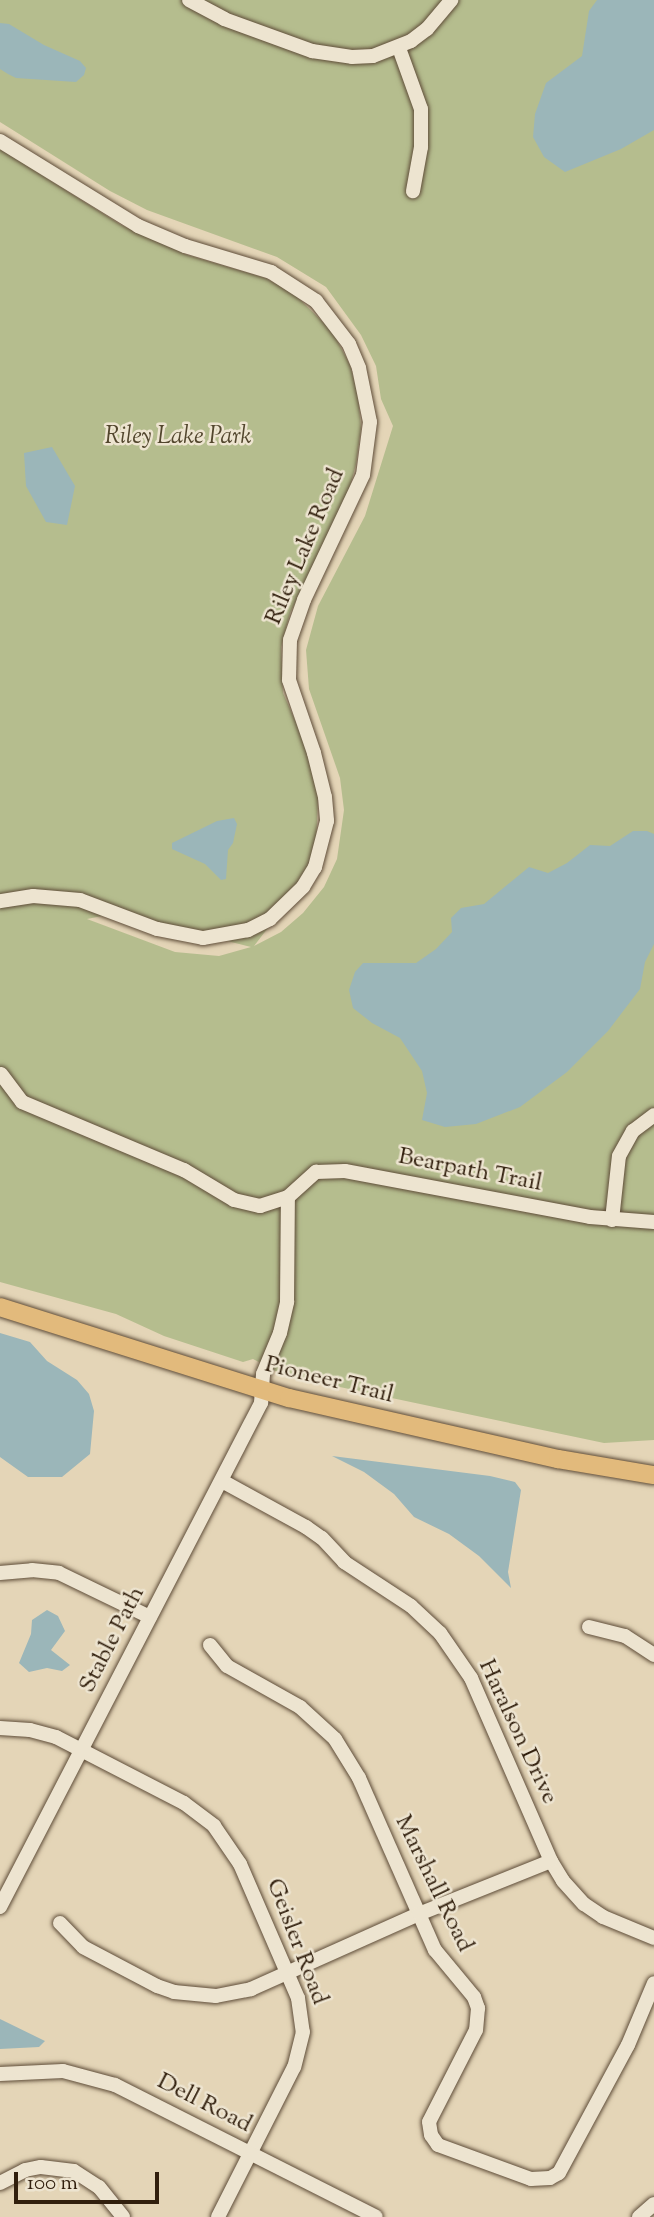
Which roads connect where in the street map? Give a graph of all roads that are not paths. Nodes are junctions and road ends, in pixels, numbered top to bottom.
1 (189, 0) edge
2 (451, 0) edge
3 (399, 47) junction
4 (0, 141) edge
5 (413, 191) dead end
6 (0, 901) edge
7 (1, 1074) edge
8 (654, 1115) edge
9 (288, 1197) junction
10 (612, 1220) junction
11 (654, 1222) edge
12 (0, 1307) edge
13 (262, 1391) junction
14 (654, 1475) edge
15 (222, 1481) junction
16 (0, 1573) edge
17 (150, 1617) junction
18 (589, 1627) dead end
19 (210, 1645) dead end
20 (654, 1655) edge
21 (0, 1728) edge
22 (82, 1751) junction
23 (551, 1861) junction
24 (2, 1899) edge
25 (419, 1914) junction
26 (60, 1923) dead end
27 (654, 1938) edge
28 (288, 1972) junction
29 (654, 1983) edge
30 (0, 2074) edge
31 (250, 2154) junction
32 (0, 2183) edge
33 (654, 2204) edge
34 (122, 2217) edge
35 (218, 2217) edge
36 (376, 2217) edge
37 (639, 2217) edge

1 - 3 street
2 - 3 street
3 - 5 street
4 - 6 street, Riley Lake Road
7 - 9 street, Bearpath Trail
8 - 10 street
9 - 10 street, Bearpath Trail
9 - 13 street
10 - 11 street, Bearpath Trail
12 - 13 main road, Pioneer Trail
13 - 14 main road, Pioneer Trail
13 - 15 street, Stable Path
15 - 17 street, Stable Path
15 - 23 street, Haralson Drive
16 - 17 street
17 - 22 street, Stable Path
18 - 20 street
19 - 25 street, Marshall Road
21 - 22 street, Geisler Road
22 - 24 street, Stable Path
22 - 28 street, Geisler Road
23 - 25 street
23 - 27 street, Haralson Drive
25 - 28 street
25 - 29 street, Marshall Road
26 - 28 street
28 - 31 street, Geisler Road
30 - 31 street, Dell Road
31 - 35 street, Geisler Road
31 - 36 street, Dell Road
32 - 34 street
33 - 37 street

